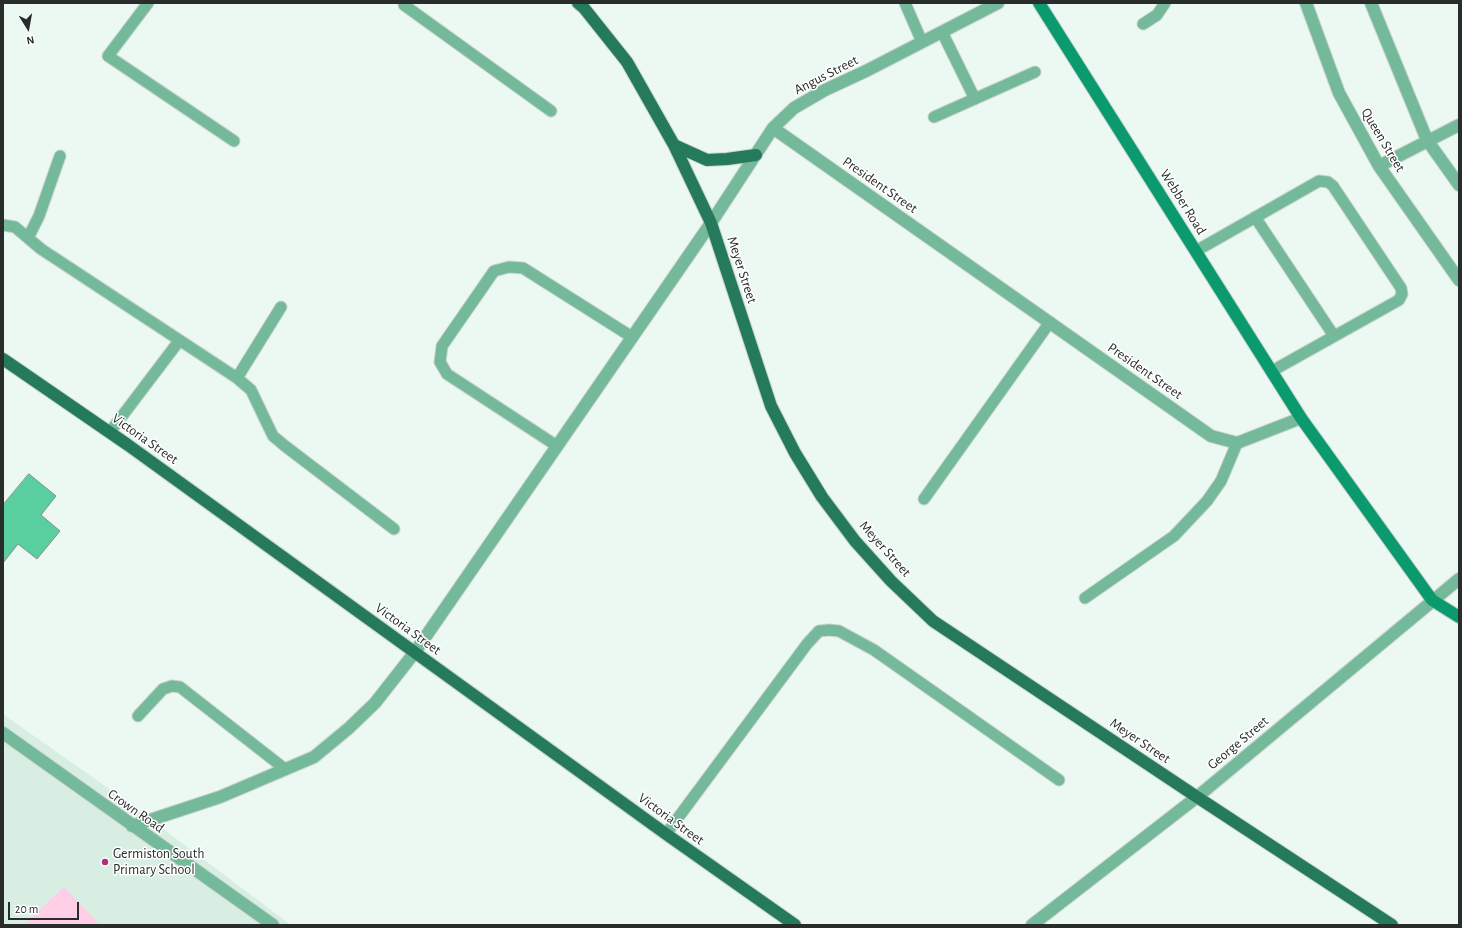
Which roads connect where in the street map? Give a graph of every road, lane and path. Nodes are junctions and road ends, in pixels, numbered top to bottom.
1 (148, 3) edge
2 (578, 3) edge
3 (904, 3) edge
4 (998, 3) edge
5 (1039, 3) edge
6 (1165, 3) edge
7 (1306, 3) edge
8 (1370, 3) edge
9 (403, 4) edge
10 (1143, 24) dead end
11 (942, 32) junction
12 (922, 42) junction
13 (1036, 72) dead end
14 (975, 99) junction
15 (551, 111) dead end
16 (934, 117) dead end
17 (1459, 125) edge
18 (773, 128) junction
19 (1427, 140) junction
20 (234, 141) dead end
21 (674, 145) junction
22 (756, 155) junction
23 (60, 156) dead end
24 (1379, 166) junction
25 (1459, 185) edge
26 (1255, 218) junction
27 (711, 223) junction
28 (3, 225) edge
29 (28, 238) junction
30 (1196, 251) junction
31 (1459, 280) edge
32 (281, 307) dead end
33 (1050, 322) junction
34 (1334, 336) junction
35 (632, 337) junction
36 (180, 341) junction
37 (3, 359) edge
38 (1272, 371) junction
39 (237, 378) junction
40 (1301, 418) junction
41 (110, 432) junction
42 (1237, 443) junction
43 (557, 446) junction
44 (924, 499) dead end
45 (394, 529) dead end
46 (1459, 579) edge
47 (1085, 598) dead end
48 (1432, 600) junction
49 (1459, 617) edge
50 (415, 652) junction
51 (138, 716) dead end
52 (3, 734) edge
53 (285, 769) junction
54 (1059, 780) dead end
55 (1197, 797) junction
56 (132, 826) junction
57 (666, 834) junction
58 (273, 925) edge
59 (795, 925) edge
60 (1032, 925) edge
61 (1392, 925) edge

1 - 20 lane
2 - 21 main road, Meyer Street
3 - 12 lane
4 - 11 street, Angus Street
5 - 30 street, Webber Road
6 - 10 lane
7 - 24 street, Queen Street
8 - 19 street
9 - 15 lane
11 - 12 street, Angus Street
11 - 14 lane
12 - 18 street, Angus Street
13 - 14 lane
14 - 16 lane
17 - 19 street
18 - 22 street, Angus Street
18 - 33 street, President Street
19 - 24 street
19 - 25 street
21 - 22 main road
21 - 27 main road, Meyer Street
22 - 27 street, Angus Street
23 - 29 lane
24 - 31 street, Queen Street
26 - 30 lane
26 - 34 lane
26 - 34 lane
27 - 35 street, Angus Street
27 - 55 main road, Meyer Street
28 - 29 lane
29 - 36 lane
30 - 38 street, Webber Road
32 - 39 lane
33 - 42 street, President Street
33 - 44 lane
34 - 38 lane
35 - 43 street, Angus Street
35 - 43 lane
36 - 39 lane
36 - 41 lane
37 - 41 main road, Victoria Street
38 - 40 street, Webber Road
39 - 45 lane
40 - 42 street
40 - 48 street
41 - 50 main road, Victoria Street
42 - 47 lane
43 - 50 street, Angus Street
46 - 48 street, George Street
48 - 49 street
48 - 55 street, George Street
50 - 53 street, Angus Street
50 - 57 main road, Victoria Street
51 - 53 lane
52 - 56 street, Crown Road
53 - 56 street, Angus Street
54 - 57 lane
55 - 60 street, George Street
55 - 61 main road, Meyer Street
56 - 58 street, Crown Road
57 - 59 main road, Victoria Street

